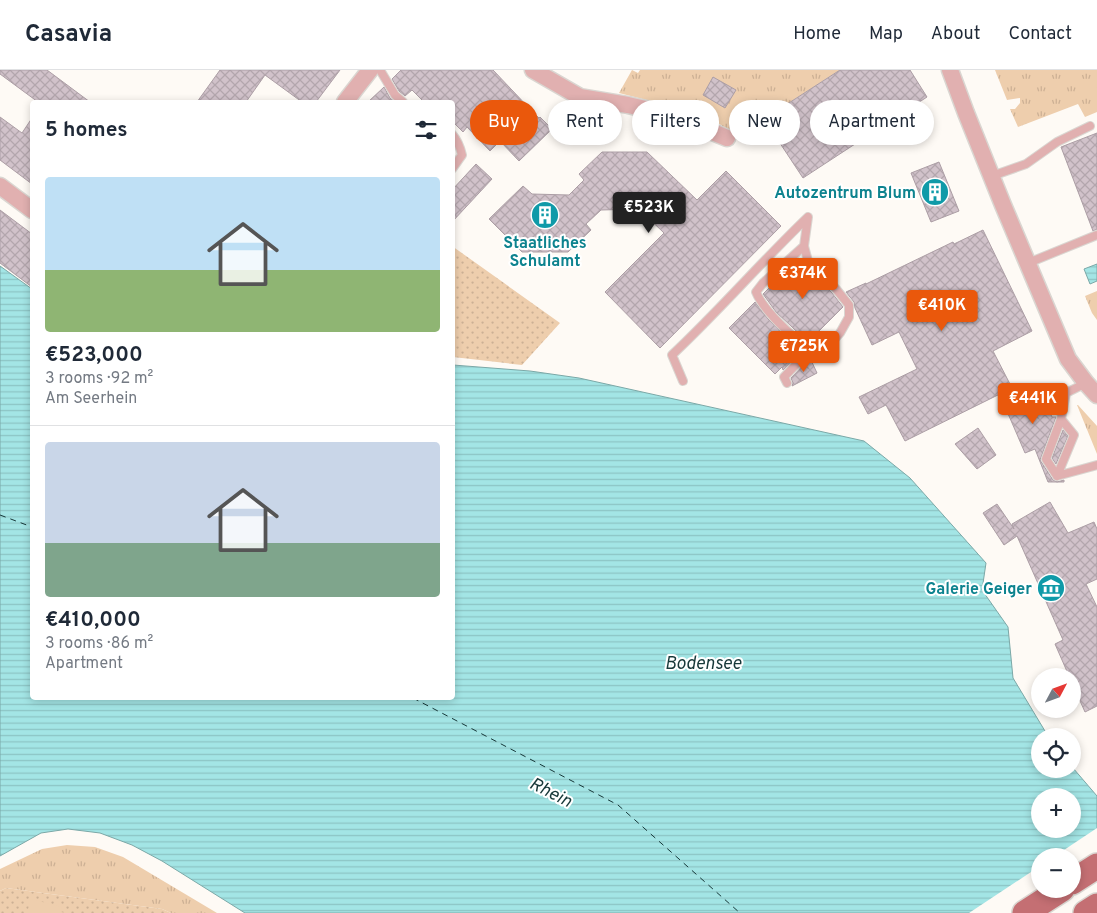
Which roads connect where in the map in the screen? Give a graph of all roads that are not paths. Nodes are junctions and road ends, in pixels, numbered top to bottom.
1 (370, 70) edge
2 (380, 70) edge
3 (532, 70) edge
4 (950, 70) edge
5 (347, 100) edge
6 (401, 100) edge
7 (1090, 126) dead end
8 (455, 137) edge
9 (727, 138) dead end
10 (455, 165) edge
11 (992, 176) junction
12 (0, 186) edge
13 (30, 208) edge
14 (1097, 235) edge
15 (804, 246) junction
16 (1028, 263) junction
17 (809, 351) junction
18 (683, 381) dead end
19 (787, 383) dead end
20 (1086, 383) junction
21 (1097, 395) edge
22 (1061, 419) junction
23 (1097, 465) edge
24 (1057, 476) junction
25 (1097, 866) edge
26 (1081, 876) edge
27 (1048, 898) edge
28 (1097, 906) edge
29 (1025, 913) edge
30 (1086, 913) edge

1 - 5 street
2 - 6 lane
3 - 9 street
4 - 11 street
7 - 11 lane
8 - 10 lane
11 - 16 street
12 - 13 street
14 - 16 lane
15 - 17 lane
15 - 17 lane
15 - 18 lane
16 - 20 street
17 - 19 lane
20 - 21 street
20 - 22 lane
22 - 24 lane
22 - 24 lane
23 - 24 lane
25 - 26 main road
27 - 29 main road
28 - 30 main road

